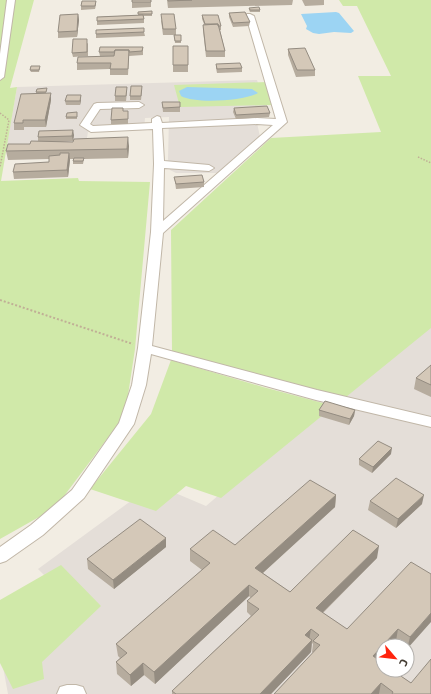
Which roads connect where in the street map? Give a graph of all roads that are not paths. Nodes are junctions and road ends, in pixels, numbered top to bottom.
1 (11, 0) edge
2 (250, 16) dead end
3 (0, 77) edge
4 (138, 105) dead end
5 (282, 122) junction
6 (158, 123) junction
7 (159, 164) junction
8 (209, 168) dead end
9 (157, 232) junction
10 (145, 348) junction
11 (431, 422) edge
12 (0, 556) edge
13 (67, 694) edge
14 (76, 694) edge

1 - 3 street
2 - 5 street
4 - 6 street
5 - 6 street
5 - 9 street
6 - 7 street
7 - 8 street
7 - 9 street
9 - 10 street
10 - 11 street
10 - 12 street
13 - 14 street

